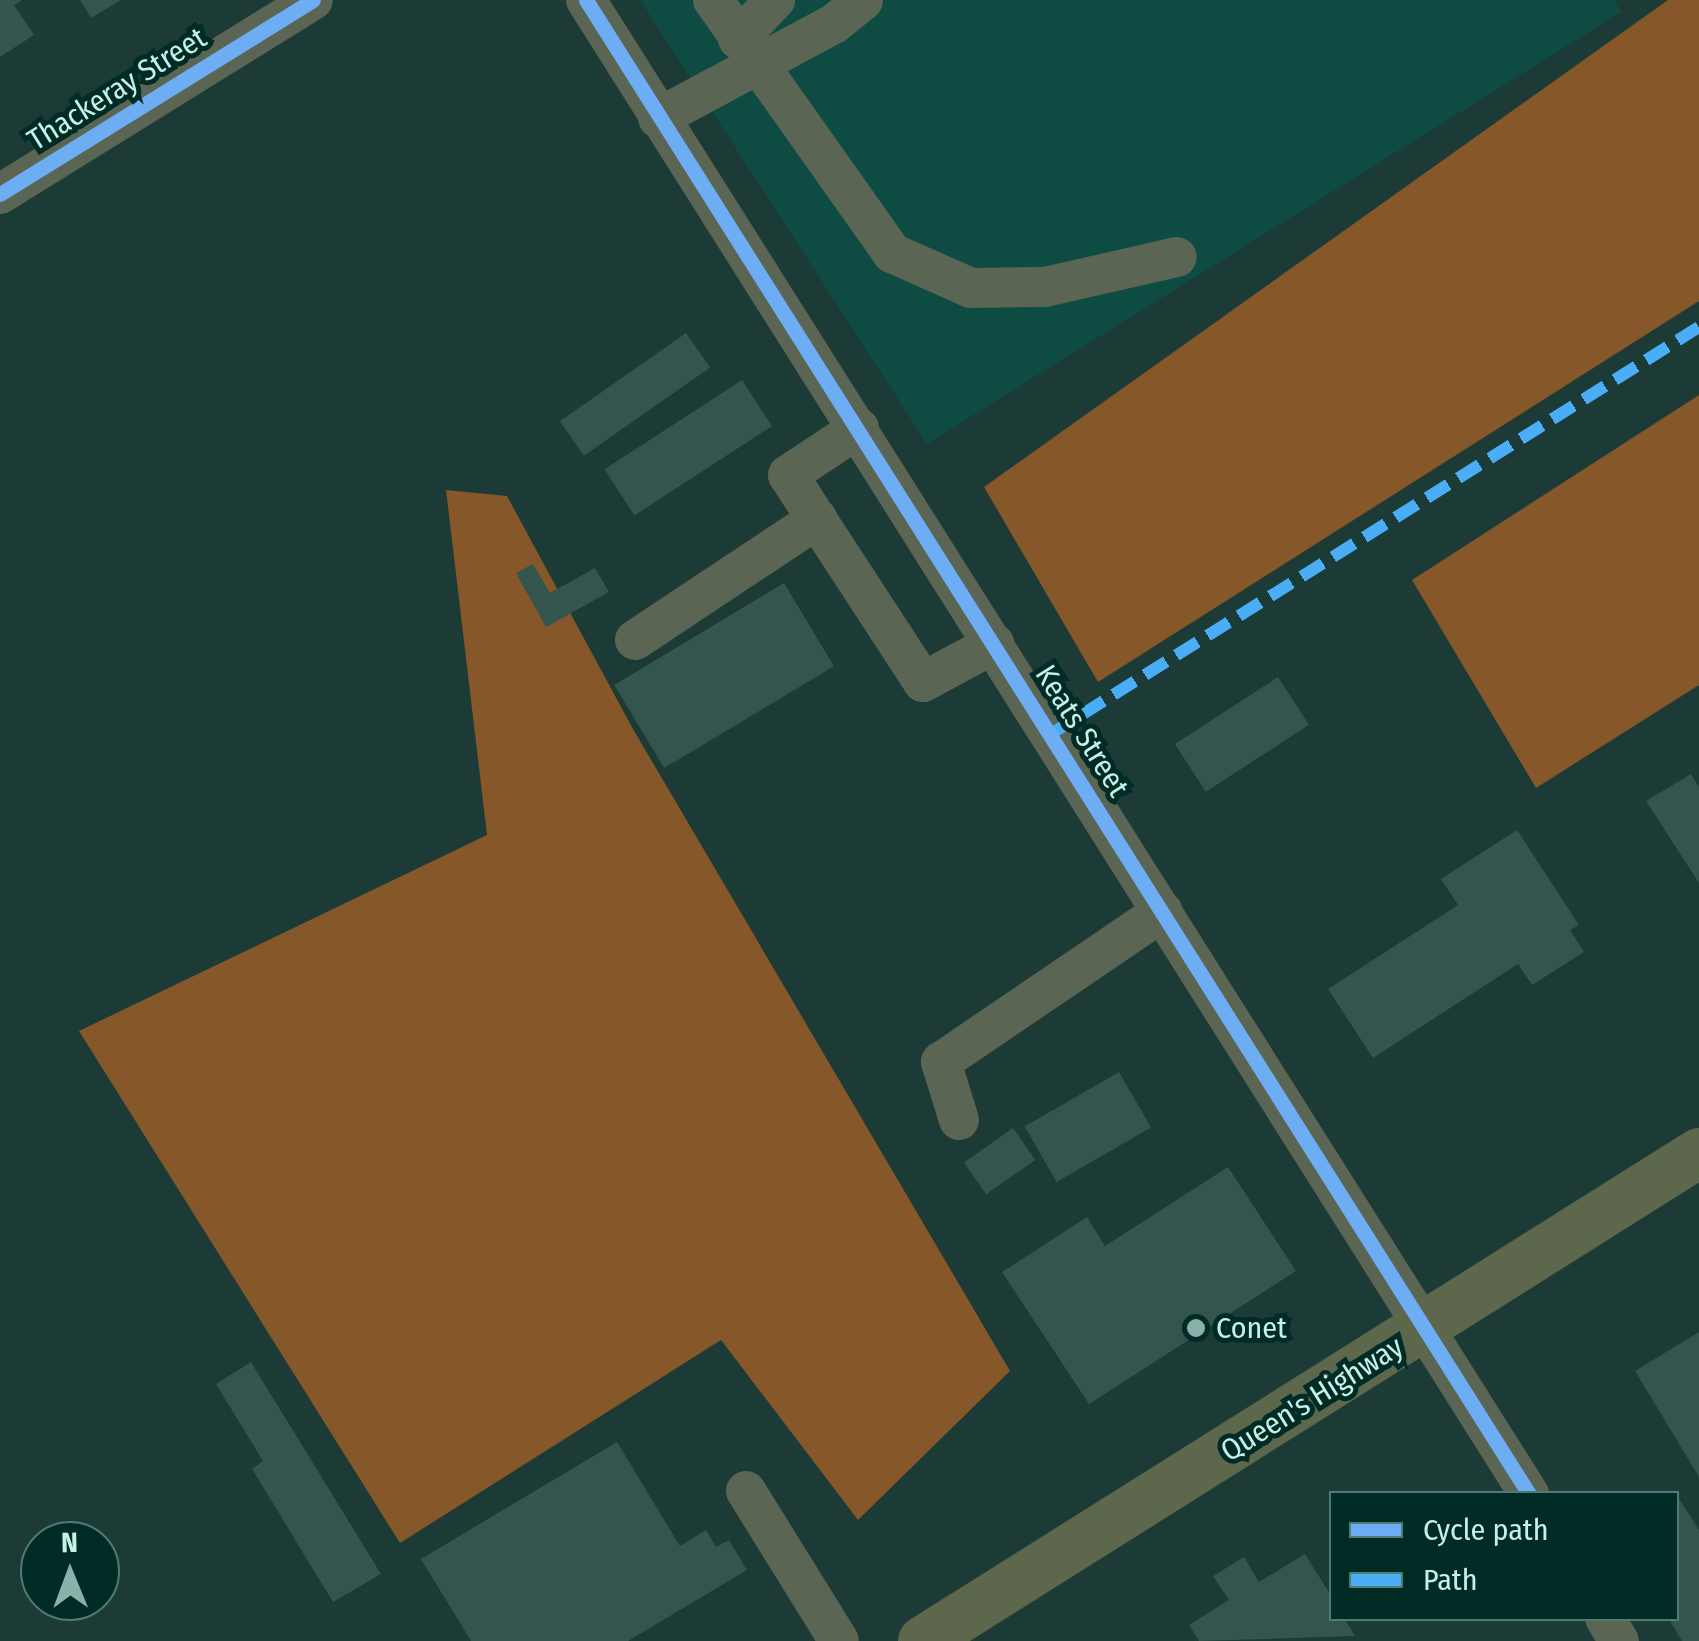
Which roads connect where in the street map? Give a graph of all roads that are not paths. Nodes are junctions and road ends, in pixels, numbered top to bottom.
1 (313, 0) edge
2 (586, 0) edge
3 (713, 0) edge
4 (775, 0) edge
5 (863, 0) edge
6 (746, 53) junction
7 (658, 118) junction
8 (0, 194) edge
9 (1176, 257) dead end
10 (859, 428) junction
11 (817, 519) junction
12 (635, 640) dead end
13 (994, 644) junction
14 (1163, 910) junction
15 (958, 1120) dead end
16 (1699, 1153) edge
17 (1427, 1328) junction
18 (746, 1491) dead end
19 (1526, 1491) edge
20 (839, 1641) edge
21 (923, 1641) edge

1 - 8 street, Thackeray Street
2 - 7 street, Keats Street
3 - 6 street
4 - 6 street
5 - 6 street
6 - 7 street
6 - 9 street
7 - 10 street, Keats Street
10 - 11 street
10 - 13 street, Keats Street
11 - 12 street
11 - 13 street
13 - 14 street, Keats Street
14 - 15 street
14 - 17 street, Keats Street
16 - 17 main road, Queen's Highway
17 - 19 street, Keats Street
17 - 21 main road, Queen's Highway
18 - 20 street

